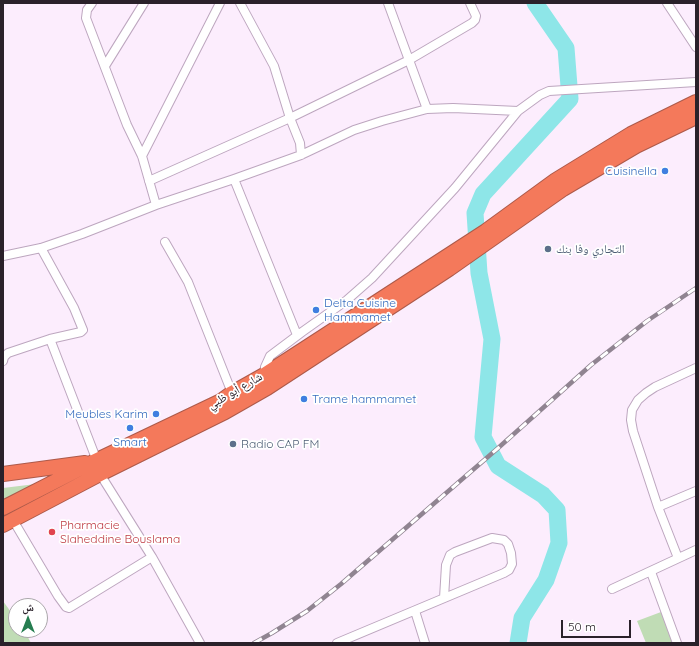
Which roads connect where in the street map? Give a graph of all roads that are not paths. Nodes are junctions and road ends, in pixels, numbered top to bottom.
1 (92, 3) edge
2 (144, 3) edge
3 (220, 3) edge
4 (240, 3) edge
5 (388, 3) edge
6 (470, 3) edge
7 (667, 3) edge
8 (696, 47) edge
9 (409, 60) junction
10 (105, 66) junction
11 (696, 82) edge
12 (696, 102) edge
13 (427, 109) junction
14 (518, 111) junction
15 (696, 117) edge
16 (290, 118) junction
17 (302, 155) junction
18 (142, 156) junction
19 (234, 179) junction
20 (149, 181) junction
21 (156, 205) junction
22 (165, 242) dead end
23 (41, 248) junction
24 (3, 256) edge
25 (298, 335) junction
26 (50, 339) junction
27 (3, 361) edge
28 (696, 368) edge
29 (264, 375) junction
30 (232, 393) junction
31 (97, 466) junction
32 (3, 474) edge
33 (696, 491) edge
34 (658, 507) junction
35 (3, 508) edge
36 (8, 522) edge
37 (696, 550) edge
38 (152, 557) junction
39 (678, 558) junction
40 (651, 572) junction
41 (612, 588) dead end
42 (444, 598) junction
43 (415, 611) junction
44 (200, 643) edge
45 (337, 643) edge
46 (425, 643) edge
47 (677, 643) edge

1 - 10 street
2 - 10 street
3 - 18 street
4 - 16 street
5 - 9 street
6 - 9 street
7 - 8 street
9 - 13 street
9 - 16 street
10 - 18 street
11 - 14 street
12 - 29 highway, شارع أبو ظبي
13 - 14 street
13 - 17 street
14 - 25 street
15 - 31 highway, شارع أبو ظبي
16 - 17 street
16 - 20 street
17 - 19 street
18 - 20 street
19 - 21 street
19 - 25 street
20 - 21 street
21 - 23 street
22 - 30 street
23 - 24 street
23 - 26 street
25 - 29 street
26 - 27 street
26 - 31 street
28 - 34 street
29 - 30 highway, شارع أبو ظبي
30 - 31 highway, شارع أبو ظبي
31 - 32 highway
31 - 35 highway, شارع أبو ظبي
31 - 36 highway, شارع أبو ظبي
31 - 38 street
33 - 34 street
34 - 39 street
36 - 38 street
37 - 39 street
38 - 44 street
39 - 40 street
40 - 41 street
40 - 47 street
42 - 42 street
42 - 43 street
43 - 45 street
43 - 46 street

